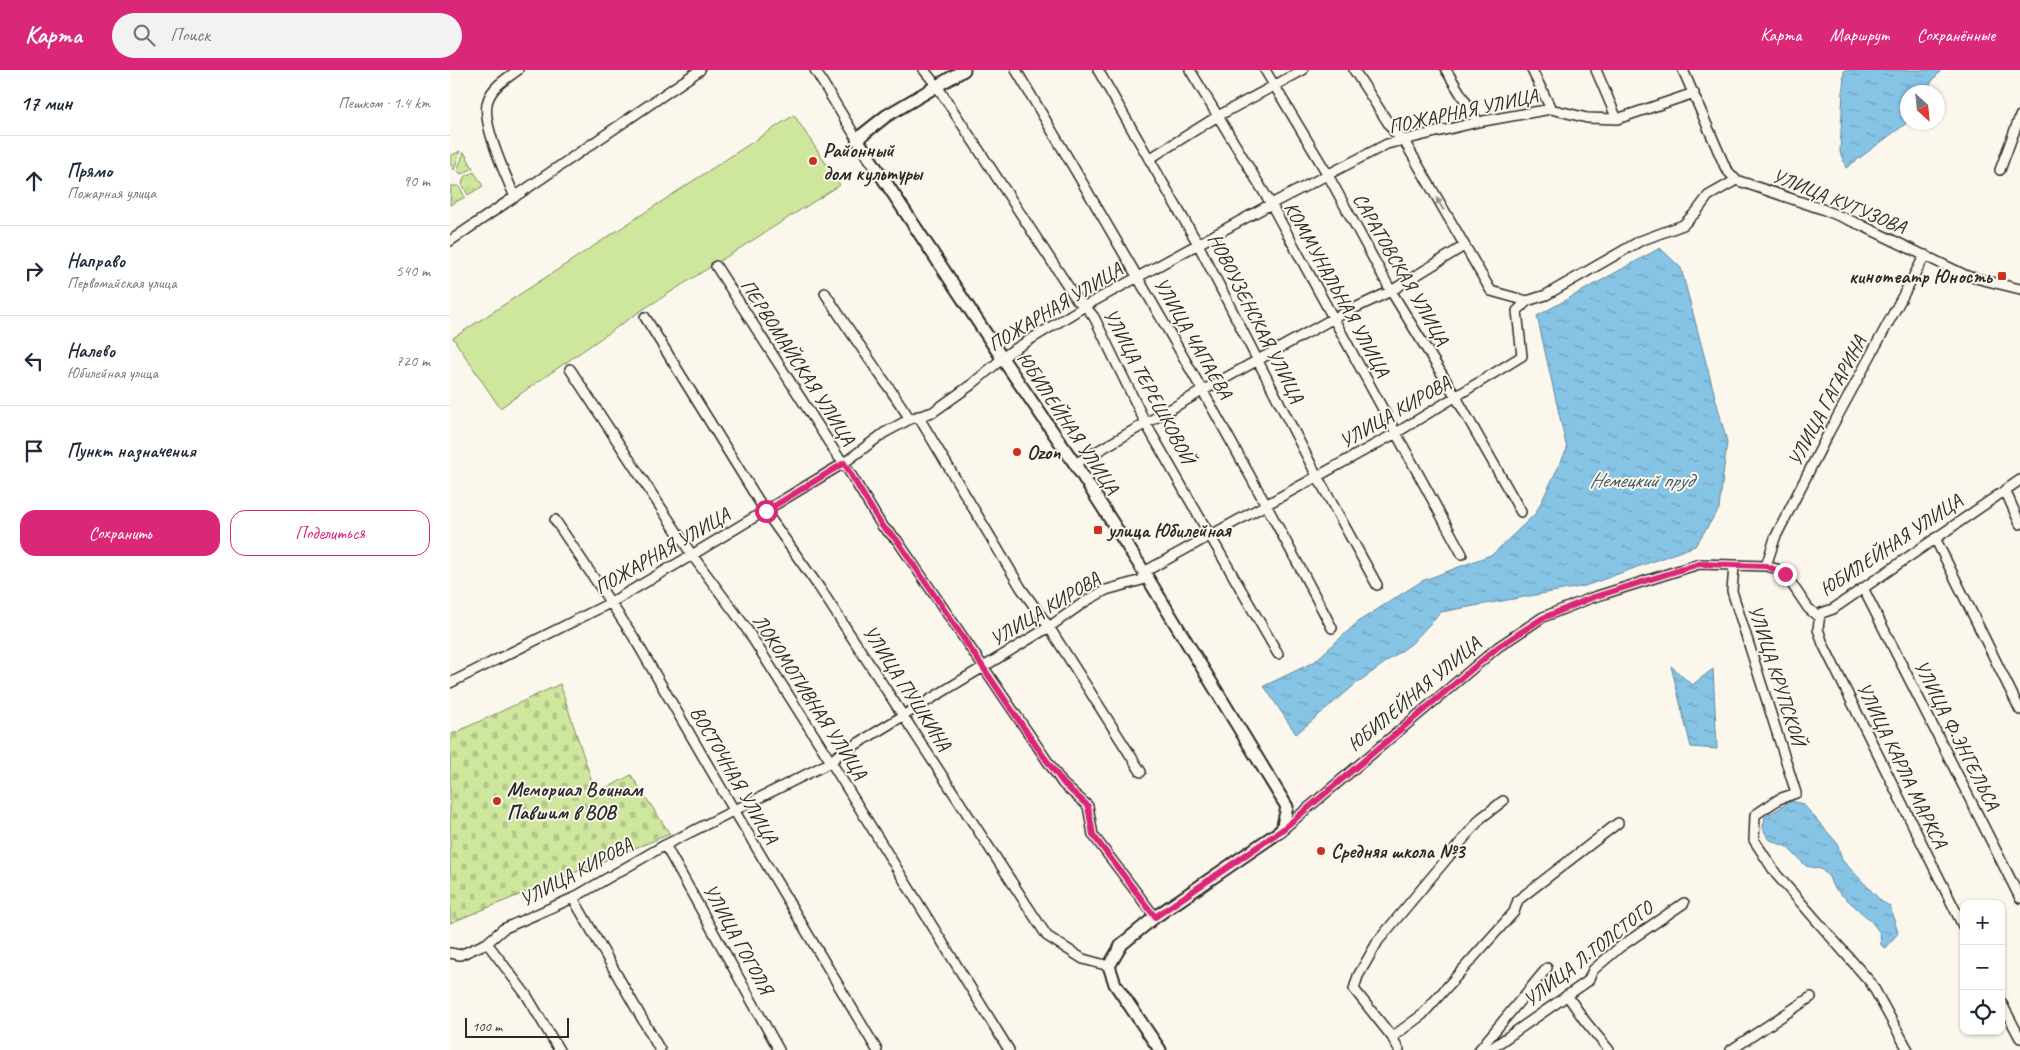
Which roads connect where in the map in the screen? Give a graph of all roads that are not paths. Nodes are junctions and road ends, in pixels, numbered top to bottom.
1 (518, 70) edge
2 (700, 70) edge
3 (815, 70) edge
4 (924, 70) edge
5 (964, 70) edge
6 (1016, 70) edge
7 (1098, 70) edge
8 (1190, 70) edge
9 (1265, 70) edge
10 (1303, 70) edge
11 (1354, 70) edge
12 (1446, 70) edge
13 (1532, 70) edge
14 (1596, 70) edge
15 (1683, 70) edge
16 (937, 86) junction
17 (1275, 86) junction
18 (1694, 93) junction
19 (1551, 109) junction
20 (1218, 116) junction
21 (2020, 116) edge
22 (1617, 119) junction
23 (1478, 122) junction
24 (856, 139) junction
25 (1403, 139) junction
26 (1150, 158) junction
27 (2000, 170) dead end
28 (1328, 175) junction
29 (1736, 180) junction
30 (515, 197) junction
31 (1271, 204) junction
32 (450, 241) edge
33 (1198, 244) junction
34 (1464, 246) junction
35 (1925, 255) junction
36 (716, 266) dead end
37 (1138, 277) junction
38 (2020, 288) edge
39 (1391, 290) junction
40 (825, 293) dead end
41 (1527, 300) junction
42 (1085, 306) junction
43 (645, 317) dead end
44 (1334, 318) junction
45 (1002, 358) junction
46 (1259, 359) junction
47 (570, 369) dead end
48 (1202, 391) junction
49 (1456, 397) junction
50 (914, 418) junction
51 (1146, 424) junction
52 (1396, 433) junction
53 (844, 463) junction
54 (1075, 464) junction
55 (1317, 476) junction
56 (2020, 480) edge
57 (2005, 490) junction
58 (1267, 504) junction
59 (766, 511) junction
60 (1521, 512) dead end
61 (555, 520) dead end
62 (2020, 524) edge
63 (1210, 535) junction
64 (1935, 538) junction
65 (1462, 554) dead end
66 (692, 555) junction
67 (1734, 566) junction
68 (1766, 566) junction
69 (1144, 572) junction
70 (1378, 585) dead end
71 (1863, 588) junction
72 (610, 603) junction
73 (1820, 614) junction
74 (1049, 626) junction
75 (1332, 628) dead end
76 (1278, 654) dead end
77 (983, 667) junction
78 (452, 679) edge
79 (2020, 710) edge
80 (902, 716) junction
81 (831, 762) junction
82 (1141, 772) dead end
83 (1503, 802) dead end
84 (734, 810) junction
85 (1618, 823) dead end
86 (1282, 830) junction
87 (665, 845) junction
88 (573, 898) junction
89 (2020, 898) edge
90 (1684, 903) dead end
91 (1155, 917) junction
92 (1960, 920) edge
93 (487, 942) junction
94 (450, 953) edge
95 (1109, 966) junction
96 (1547, 968) dead end
97 (1567, 996) junction
98 (1811, 996) dead end
99 (2005, 1010) edge
100 (1392, 1037) junction
101 (2020, 1038) edge
102 (559, 1050) edge
103 (660, 1050) edge
104 (780, 1050) edge
105 (877, 1050) edge
106 (1009, 1050) edge
107 (1160, 1050) edge
108 (1399, 1050) edge
109 (1479, 1050) edge
110 (1489, 1050) edge
111 (1609, 1050) edge
112 (1731, 1050) edge
113 (1908, 1050) edge

1 - 30 street
2 - 30 street
3 - 24 street, ЮБИЛЕЙНАЯ УЛИЦА
4 - 16 street, УЛИЦА ТЕРЕШКОВОЙ
5 - 16 main road
6 - 37 street, УЛИЦА ЧАПАЕВА
7 - 26 street, НОВОУЗЕНСКАЯ УЛИЦА
8 - 20 street, КОММУНАЛЬНАЯ УЛИЦА
9 - 17 street, САРАТОВСКАЯ УЛИЦА
10 - 17 street
11 - 25 street
12 - 23 street
13 - 19 street
14 - 22 street
15 - 18 street
16 - 24 main road
16 - 42 street, УЛИЦА ТЕРЕШКОВОЙ
17 - 20 street
17 - 28 street, САРАТОВСКАЯ УЛИЦА
18 - 22 street, ПОЖАРНАЯ УЛИЦА
18 - 29 street
19 - 22 street, ПОЖАРНАЯ УЛИЦА
19 - 23 street, ПОЖАРНАЯ УЛИЦА
20 - 26 street
20 - 31 street, КОММУНАЛЬНАЯ УЛИЦА
21 - 27 street
23 - 25 street, ПОЖАРНАЯ УЛИЦА
24 - 45 main road, ЮБИЛЕЙНАЯ УЛИЦА
25 - 28 street, ПОЖАРНАЯ УЛИЦА
34 -> 25 street
26 - 33 street, НОВОУЗЕНСКАЯ УЛИЦА
28 - 31 street, ПОЖАРНАЯ УЛИЦА
28 - 39 street, САРАТОВСКАЯ УЛИЦА
29 - 35 street, УЛИЦА КУТУЗОВА
29 - 41 street
30 - 32 street
31 - 33 street, ПОЖАРНАЯ УЛИЦА
31 - 44 street, КОММУНАЛЬНАЯ УЛИЦА
33 - 37 street, ПОЖАРНАЯ УЛИЦА
33 - 46 street, НОВОУЗЕНСКАЯ УЛИЦА
34 - 39 street
34 - 41 street
35 - 38 street, УЛИЦА КУТУЗОВА
35 - 68 street, УЛИЦА ГАГАРИНА
36 - 53 street, ПЕРВОМАЙСКАЯ УЛИЦА
37 - 42 street, ПОЖАРНАЯ УЛИЦА
37 - 48 street, УЛИЦА ЧАПАЕВА
39 - 44 street
39 - 49 street, САРАТОВСКАЯ УЛИЦА
40 - 50 street
41 - 49 street, УЛИЦА КИРОВА
42 - 45 street, ПОЖАРНАЯ УЛИЦА
42 - 51 street, УЛИЦА ТЕРЕШКОВОЙ
43 - 59 street, УЛИЦА ПУШКИНА
44 - 46 street
44 - 52 street, КОММУНАЛЬНАЯ УЛИЦА
45 - 50 street, ПОЖАРНАЯ УЛИЦА
45 - 54 main road, ЮБИЛЕЙНАЯ УЛИЦА
46 - 48 street
46 - 55 street, НОВОУЗЕНСКАЯ УЛИЦА
47 - 66 street, ЛОКОМОТИВНАЯ УЛИЦА
48 - 51 street
48 - 58 street, УЛИЦА ЧАПАЕВА
49 - 52 street, УЛИЦА КИРОВА
49 - 60 street, САРАТОВСКАЯ УЛИЦА
50 - 53 street, ПОЖАРНАЯ УЛИЦА
50 - 74 street
51 - 54 street
51 - 63 street, УЛИЦА ТЕРЕШКОВОЙ
52 - 55 street, УЛИЦА КИРОВА
52 - 65 street, КОММУНАЛЬНАЯ УЛИЦА
53 - 59 street, ПОЖАРНАЯ УЛИЦА
53 - 77 street, ПЕРВОМАЙСКАЯ УЛИЦА
54 - 69 main road, ЮБИЛЕЙНАЯ УЛИЦА
55 - 58 street, УЛИЦА КИРОВА
55 - 70 street, НОВОУЗЕНСКАЯ УЛИЦА
56 - 57 street, ЮБИЛЕЙНАЯ УЛИЦА
57 - 62 street
57 - 64 street, ЮБИЛЕЙНАЯ УЛИЦА
58 - 63 street, УЛИЦА КИРОВА
58 - 75 street, УЛИЦА ЧАПАЕВА
59 - 66 street, ПОЖАРНАЯ УЛИЦА
59 - 80 street, УЛИЦА ПУШКИНА
61 - 72 street, ВОСТОЧНАЯ УЛИЦА
63 - 69 street, УЛИЦА КИРОВА
63 - 76 street, УЛИЦА ТЕРЕШКОВОЙ
64 - 71 street, ЮБИЛЕЙНАЯ УЛИЦА
64 - 79 street
66 - 72 street, ПОЖАРНАЯ УЛИЦА
66 - 81 street, ЛОКОМОТИВНАЯ УЛИЦА
67 - 68 street, ЮБИЛЕЙНАЯ УЛИЦА
67 - 86 street, ЮБИЛЕЙНАЯ УЛИЦА
67 - 113 street, УЛИЦА КРУПСКОЙ
68 - 73 street, ЮБИЛЕЙНАЯ УЛИЦА
69 - 74 street, УЛИЦА КИРОВА
69 - 86 main road, ЮБИЛЕЙНАЯ УЛИЦА
71 - 73 street, ЮБИЛЕЙНАЯ УЛИЦА
71 - 89 street, УЛИЦА Ф.ЭНГЕЛЬСА
72 - 78 street, ПОЖАРНАЯ УЛИЦА
72 - 84 street, ВОСТОЧНАЯ УЛИЦА
73 - 92 street, УЛИЦА КАРЛА МАРКСА
74 - 77 street, УЛИЦА КИРОВА
74 - 82 street
77 - 80 street, УЛИЦА КИРОВА
77 - 91 street, ПЕРВОМАЙСКАЯ УЛИЦА
80 - 81 street, УЛИЦА КИРОВА
80 - 95 street, УЛИЦА ПУШКИНА
81 - 84 street, УЛИЦА КИРОВА
81 - 106 street, ЛОКОМОТИВНАЯ УЛИЦА
83 - 100 street
84 - 87 street, УЛИЦА КИРОВА
84 - 105 street, ВОСТОЧНАЯ УЛИЦА
85 - 100 street
86 - 91 main road, ЮБИЛЕЙНАЯ УЛИЦА
87 - 88 street, УЛИЦА КИРОВА
87 - 104 street, УЛИЦА ГОГОЛЯ
88 - 93 street, УЛИЦА КИРОВА
88 - 103 street
90 - 97 street, УЛИЦА Л.ТОЛСТОГО
91 - 95 main road, ЮБИЛЕЙНАЯ УЛИЦА
93 - 94 street, УЛИЦА КИРОВА
93 - 102 street
95 - 107 main road
96 - 109 street
97 - 110 street, УЛИЦА Л.ТОЛСТОГО
97 - 111 street
98 - 112 street
99 - 101 street
100 - 108 street

